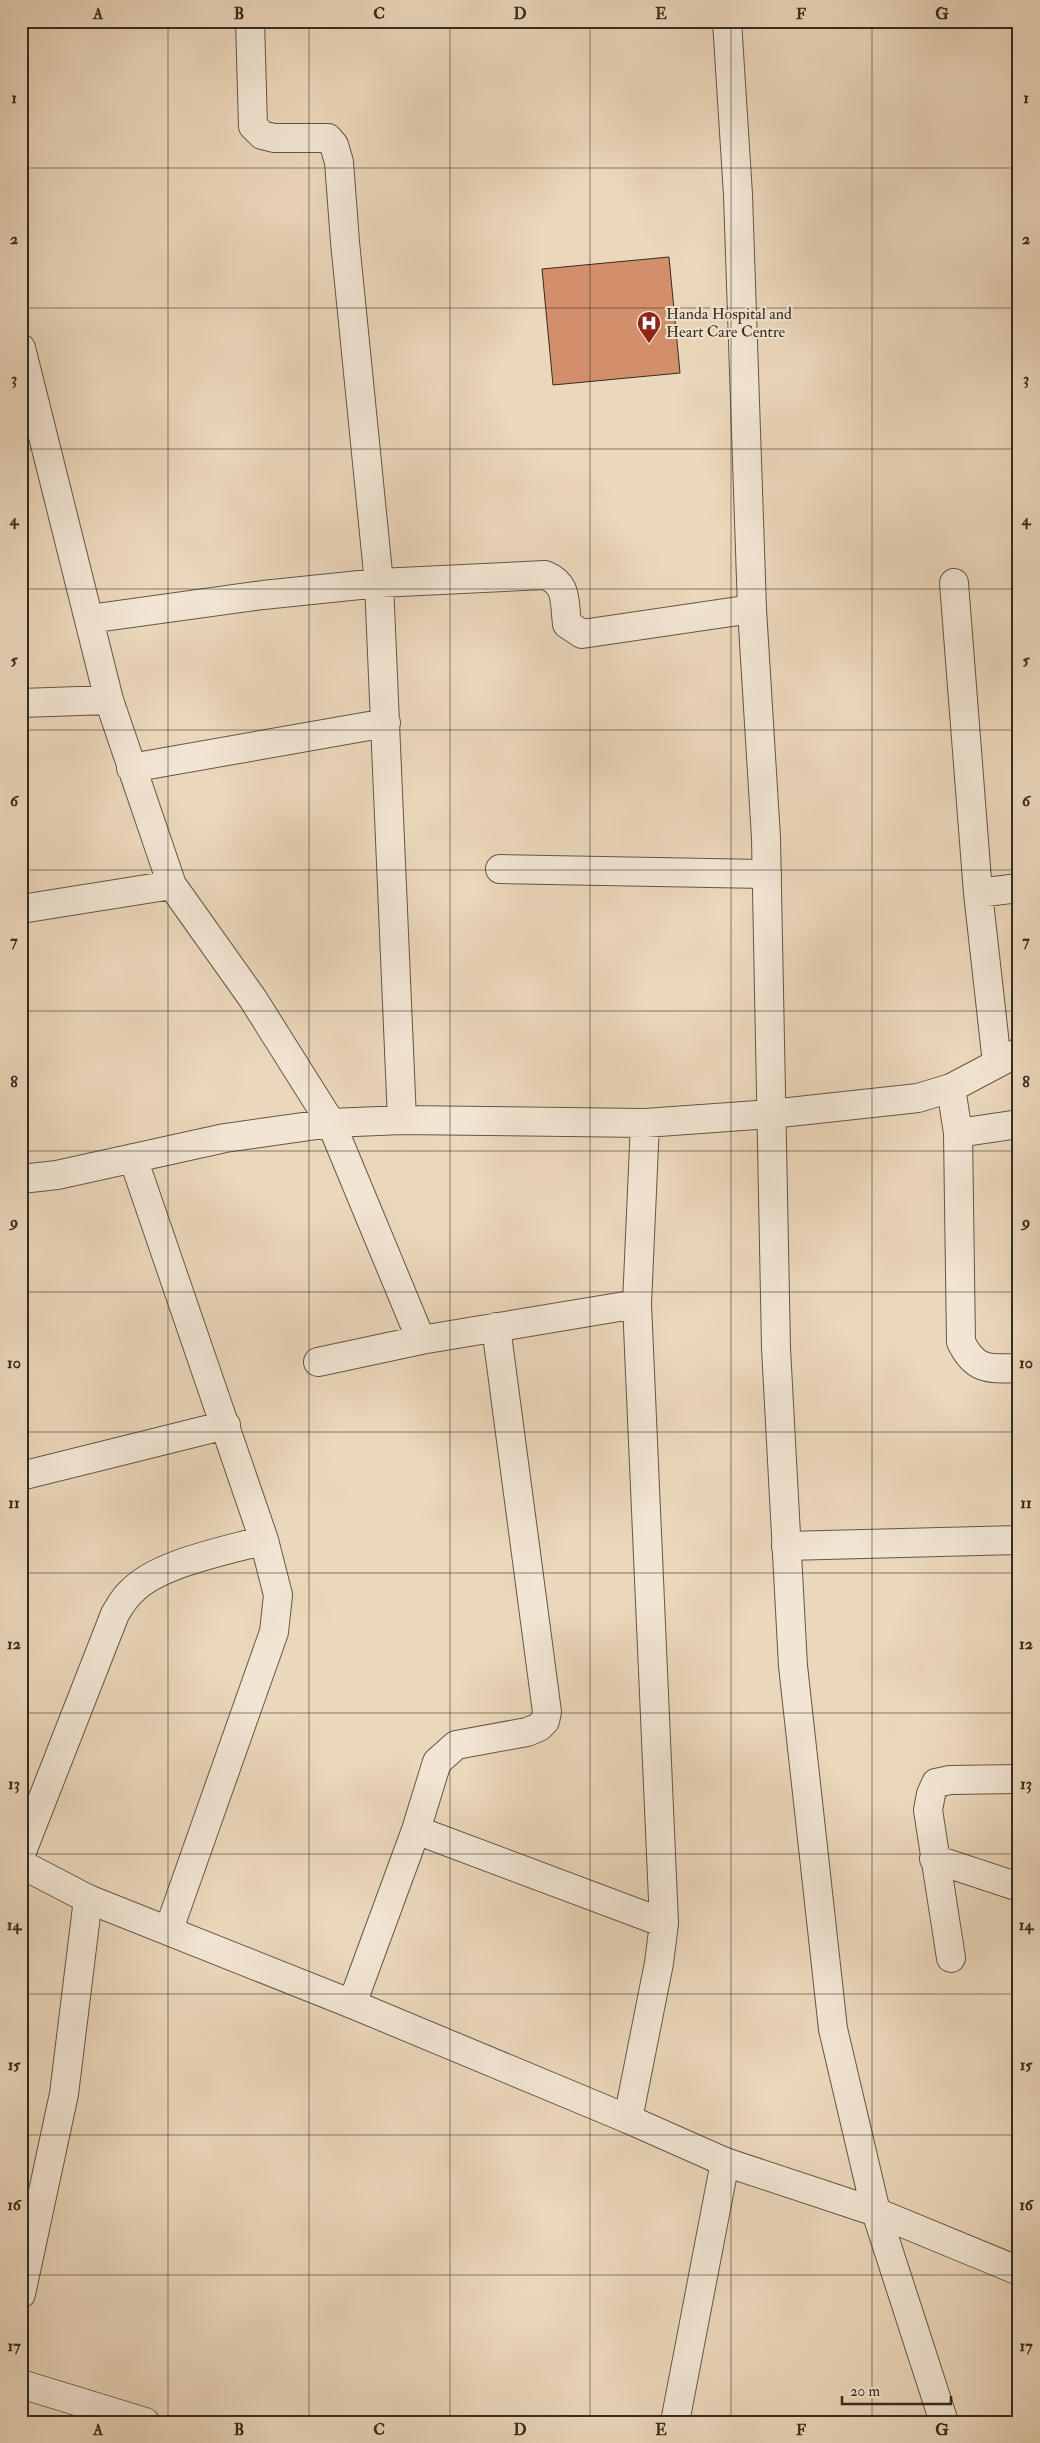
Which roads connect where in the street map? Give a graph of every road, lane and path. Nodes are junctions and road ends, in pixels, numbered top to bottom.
1 (250, 21) edge
2 (727, 21) edge
3 (21, 348) edge
4 (379, 583) junction
5 (954, 583) dead end
6 (752, 609) junction
7 (89, 619) junction
8 (109, 700) junction
9 (21, 703) edge
10 (386, 723) junction
11 (131, 768) junction
12 (500, 868) dead end
13 (767, 874) junction
14 (172, 885) junction
15 (1019, 888) edge
16 (978, 893) junction
17 (21, 908) edge
18 (1008, 1058) edge
19 (951, 1088) junction
20 (771, 1114) junction
21 (402, 1120) junction
22 (645, 1122) junction
23 (331, 1123) junction
24 (1019, 1124) edge
25 (958, 1133) junction
26 (133, 1158) junction
27 (21, 1179) edge
28 (637, 1304) junction
29 (496, 1327) junction
30 (421, 1340) junction
31 (318, 1362) dead end
32 (1019, 1368) edge
33 (226, 1425) junction
34 (21, 1476) edge
35 (264, 1540) junction
36 (1019, 1540) edge
37 (786, 1546) junction
38 (1019, 1778) edge
39 (416, 1830) junction
40 (21, 1854) edge
41 (934, 1859) junction
42 (21, 1864) edge
43 (1019, 1888) edge
44 (88, 1899) junction
45 (664, 1923) junction
46 (169, 1929) junction
47 (951, 1958) dead end
48 (352, 2004) junction
49 (628, 2119) junction
50 (726, 2162) junction
51 (876, 2212) junction
52 (1019, 2271) edge
53 (21, 2294) edge
54 (21, 2384) edge
55 (144, 2422) edge
56 (675, 2422) edge
57 (944, 2422) edge

1 - 4 street
2 - 6 street
3 - 7 street
4 - 6 street
4 - 7 street
4 - 10 street
5 - 16 street
6 - 13 street
7 - 8 street
8 - 9 street
8 - 11 street
10 - 11 street
10 - 21 street
11 - 14 street
12 - 13 street
13 - 20 street
14 - 17 street
14 - 23 street
15 - 16 street
16 - 18 street
18 - 19 street
19 - 20 street
19 - 25 street
20 - 22 street
20 - 37 street
21 - 22 street
21 - 23 street
22 - 28 street
23 - 26 street
23 - 30 street
24 - 25 street
25 - 32 street
26 - 27 street
26 - 33 street
28 - 29 street
28 - 45 street
29 - 30 street
29 - 39 street
30 - 31 street
33 - 34 street
33 - 35 street
35 - 40 street
35 - 46 street
36 - 37 street
37 - 51 street
38 - 41 street
39 - 45 street
39 - 48 street
41 - 43 street
41 - 47 street
42 - 44 street
44 - 46 street
44 - 53 street
45 - 49 street
46 - 48 street
48 - 49 street
49 - 50 street
50 - 51 street
50 - 56 street
51 - 52 street
51 - 57 street
54 - 55 street

